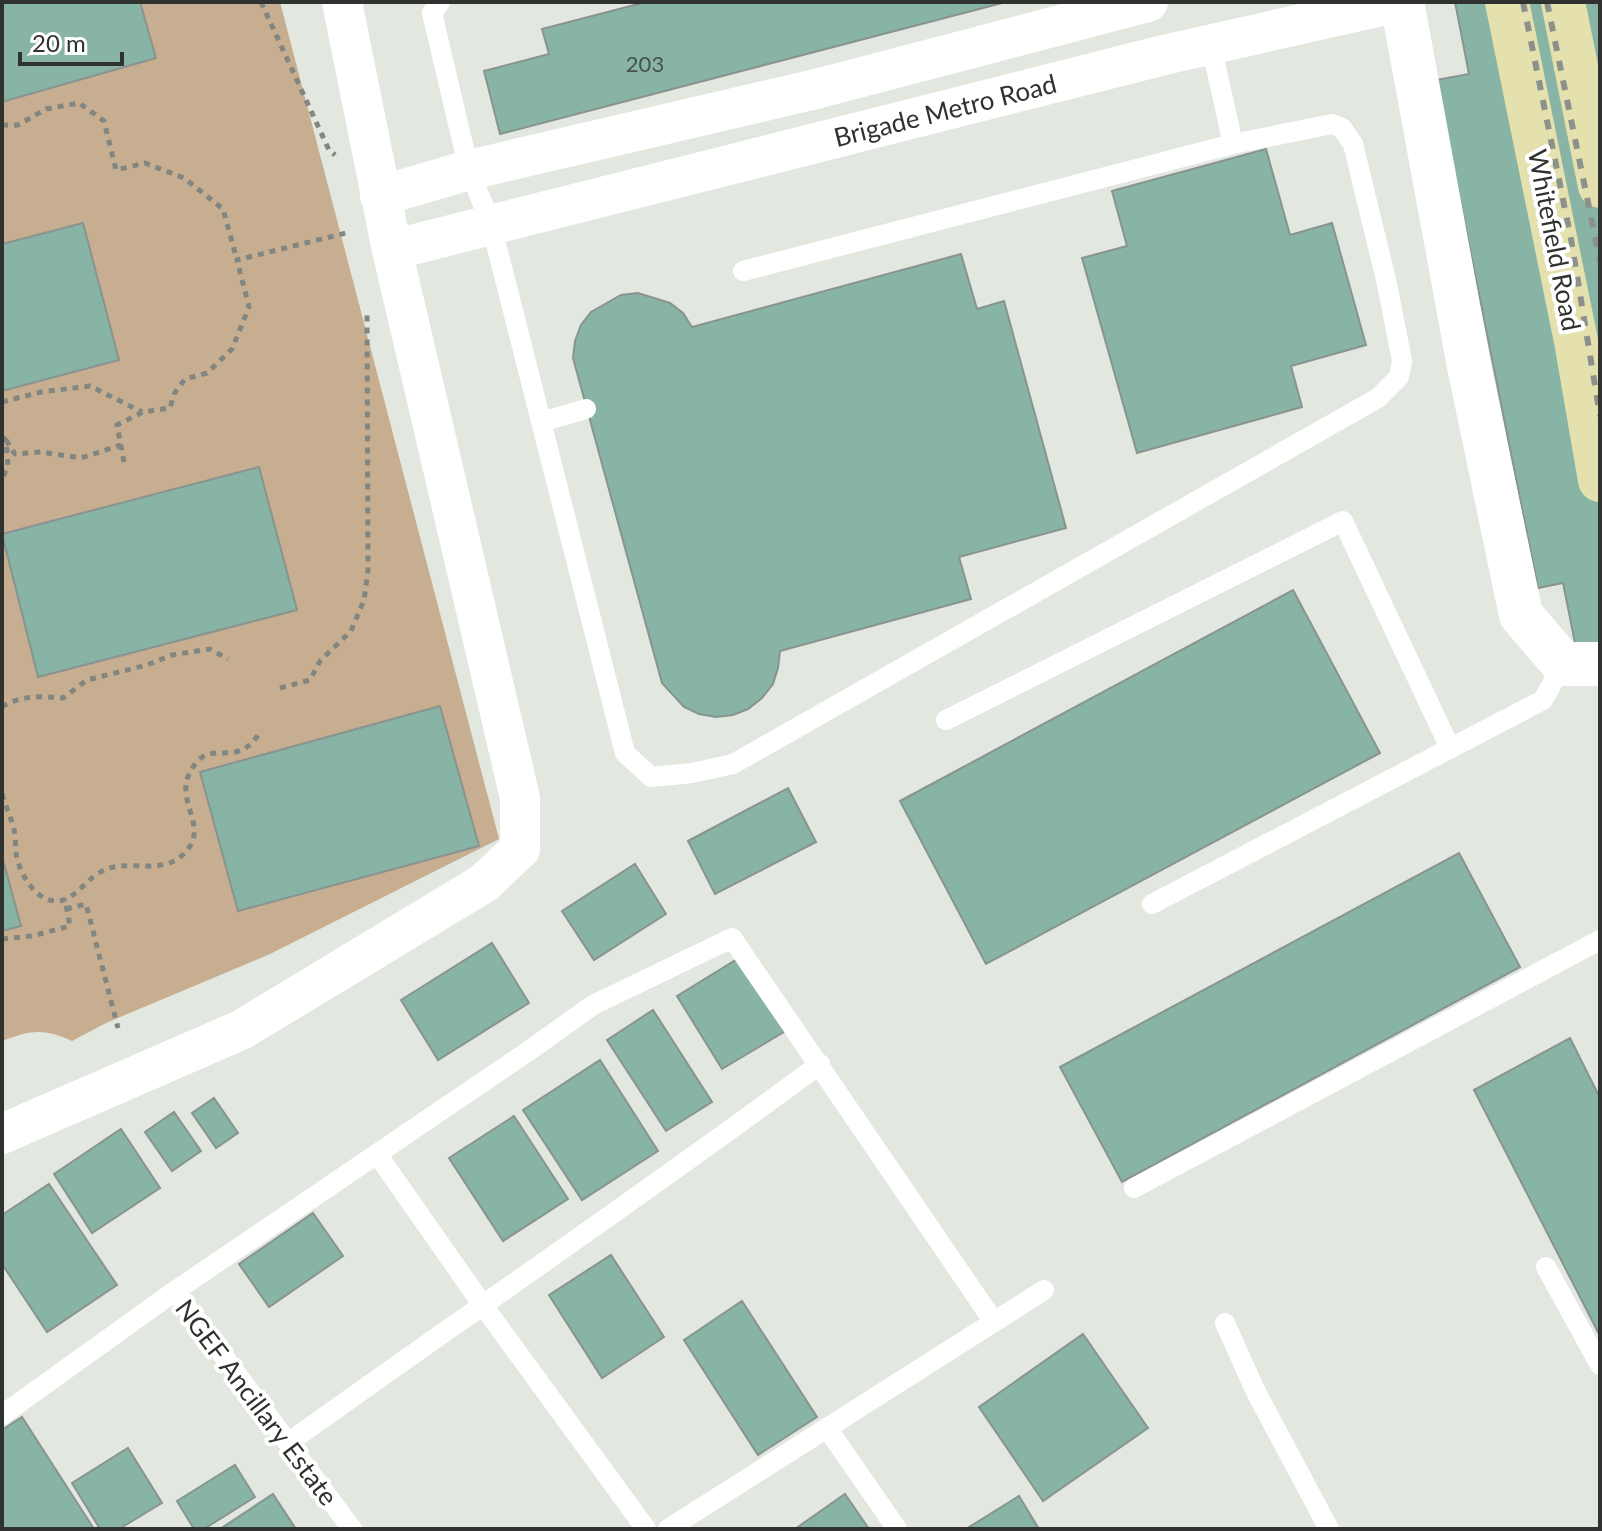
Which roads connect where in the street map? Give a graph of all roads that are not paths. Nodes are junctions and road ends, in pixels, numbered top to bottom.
1 (342, 2) edge
2 (440, 2) edge
3 (1148, 2) edge
4 (1401, 2) edge
5 (1507, 2) edge
6 (1563, 2) edge
7 (1211, 45) junction
8 (1587, 55) edge
9 (816, 89) junction
10 (827, 140) junction
11 (1233, 144) junction
12 (469, 170) junction
13 (1600, 186) edge
14 (386, 223) junction
15 (491, 224) junction
16 (743, 271) dead end
17 (586, 409) dead end
18 (541, 422) junction
19 (1600, 480) edge
20 (1582, 664) edge
21 (946, 720) dead end
22 (1450, 748) junction
23 (1152, 904) dead end
24 (1600, 940) edge
25 (820, 1064) junction
26 (2, 1134) edge
27 (377, 1154) junction
28 (1134, 1188) dead end
29 (1546, 1267) dead end
30 (1044, 1290) dead end
31 (175, 1291) junction
32 (482, 1304) junction
33 (994, 1322) junction
34 (1225, 1323) dead end
35 (1600, 1365) edge
36 (2, 1415) edge
37 (827, 1428) junction
38 (288, 1443) junction
39 (352, 1529) edge
40 (646, 1529) edge
41 (668, 1529) edge
42 (897, 1529) edge
43 (1329, 1529) edge

1 - 14 street
2 - 12 lane
3 - 9 street, Brigade Metro Road
4 - 7 street, Brigade Metro Road
4 - 20 street
5 - 19 main road, Whitefield Road
6 - 8 main road, Whitefield Road
7 - 10 street, Brigade Metro Road
7 - 11 lane
8 - 13 main road, Whitefield Road
9 - 10 street
9 - 12 street, Brigade Metro Road
10 - 15 street, Brigade Metro Road
11 - 16 lane
11 - 18 lane
12 - 14 street, Brigade Metro Road
12 - 15 lane
14 - 15 street, Brigade Metro Road
14 - 26 street
15 - 18 lane
17 - 18 lane
20 - 22 lane
21 - 22 lane
22 - 23 lane
24 - 28 lane
25 - 27 lane
25 - 32 lane
25 - 33 lane
27 - 31 lane
27 - 32 lane
29 - 35 lane
30 - 33 lane
31 - 36 lane, NGEF Ancillary Estate
31 - 38 lane, NGEF Ancillary Estate
32 - 38 lane
32 - 40 lane
33 - 37 lane
34 - 43 lane
37 - 41 lane
37 - 42 lane
38 - 39 lane, NGEF Ancillary Estate

